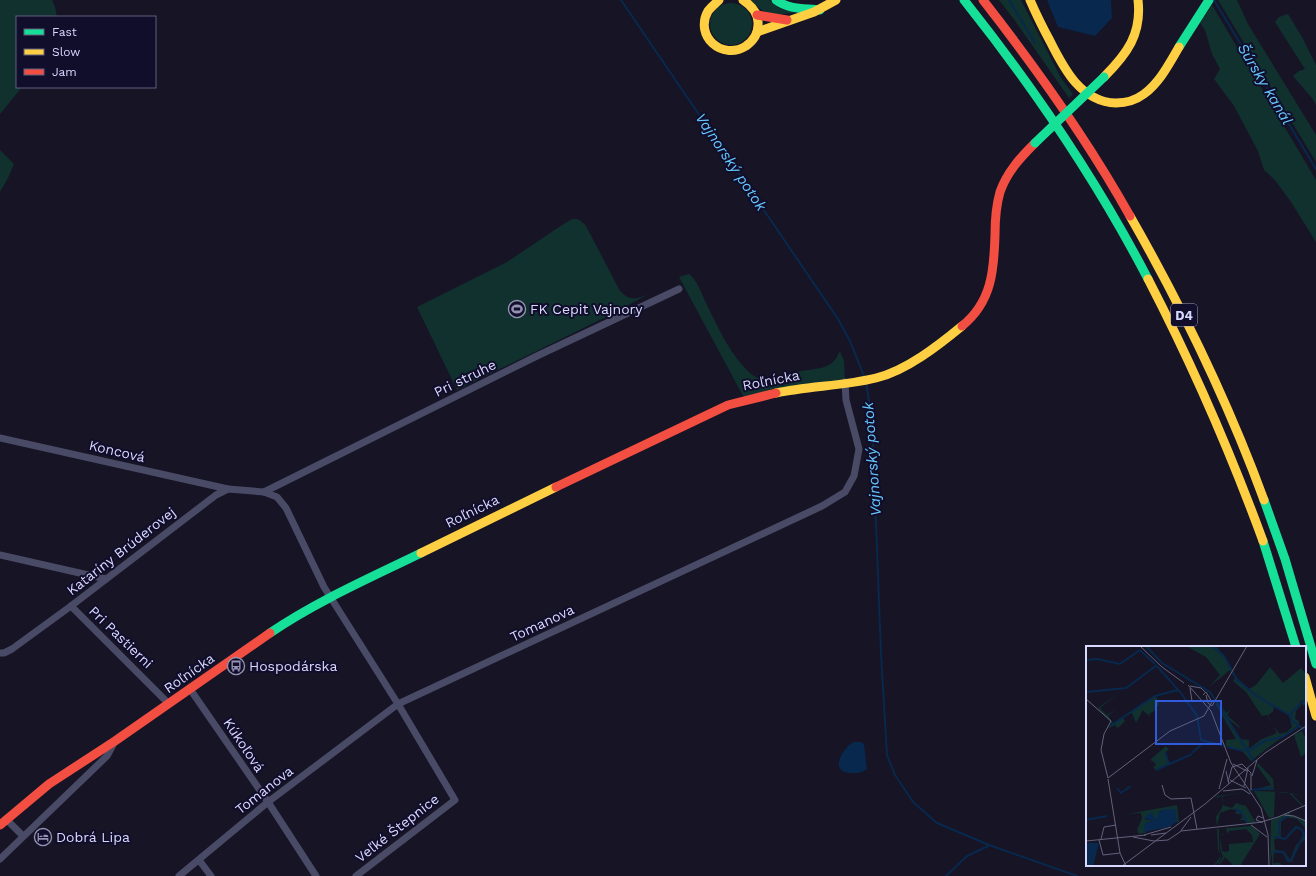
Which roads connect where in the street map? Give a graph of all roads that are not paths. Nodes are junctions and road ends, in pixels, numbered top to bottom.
1 (719, 0) edge
2 (743, 0) edge
3 (776, 0) edge
4 (836, 0) edge
5 (964, 0) edge
6 (983, 0) edge
7 (1030, 0) edge
8 (1138, 0) edge
9 (1209, 0) edge
10 (820, 10) junction
11 (757, 15) junction
12 (789, 20) junction
13 (757, 32) junction
14 (679, 289) dead end
15 (846, 382) junction
16 (0, 438) edge
17 (228, 489) junction
18 (264, 492) junction
19 (0, 555) edge
20 (106, 579) junction
21 (331, 597) junction
22 (71, 606) junction
23 (1296, 646) edge
24 (0, 653) edge
25 (1316, 664) edge
26 (1306, 681) edge
27 (190, 689) junction
28 (169, 704) junction
29 (398, 704) junction
30 (1316, 716) edge
31 (115, 741) junction
32 (76, 766) junction
33 (86, 777) junction
34 (268, 802) junction
35 (3, 822) edge
36 (23, 836) junction
37 (0, 859) edge
38 (199, 860) junction
39 (179, 876) edge
40 (211, 876) edge
41 (316, 876) edge
42 (356, 876) edge

1 - 13 main road
2 - 11 main road
3 - 10 main road
4 - 10 main road
5 - 23 main road, D4
6 - 25 main road, D4
7 - 9 main road
8 - 15 main road, Roľnícka, bridge
10 - 12 main road
11 - 12 main road
11 - 13 main road
12 - 13 main road
14 - 18 street, Pri struhe
15 - 21 main road, Roľnícka
15 - 29 street, Tomanova
16 - 17 street, Koncová
17 - 18 street
17 - 20 street, Kataríny Brúderovej
18 - 21 street
19 - 20 street
20 - 22 street, Kataríny Brúderovej
21 - 27 main road, Roľnícka
21 - 29 street
22 - 24 street, Kataríny Brúderovej
22 - 28 street, Pri Pastierni
26 - 30 main road
27 - 28 main road, Roľnícka
27 - 34 street, Kúkoľová
28 - 31 main road, Roľnícka
29 - 34 street, Tomanova
29 - 42 street, Veľké Štepnice
31 - 32 main road, Roľnícka
31 - 33 street, Roľnícka
32 - 33 street
32 - 35 main road, Roľnícka
33 - 36 street, Roľnícka
34 - 38 street, Tomanova
34 - 41 street, Kúkoľová
35 - 36 street, Roľnícka
36 - 37 street, Roľnícka
38 - 39 street, Tomanova
38 - 40 street

